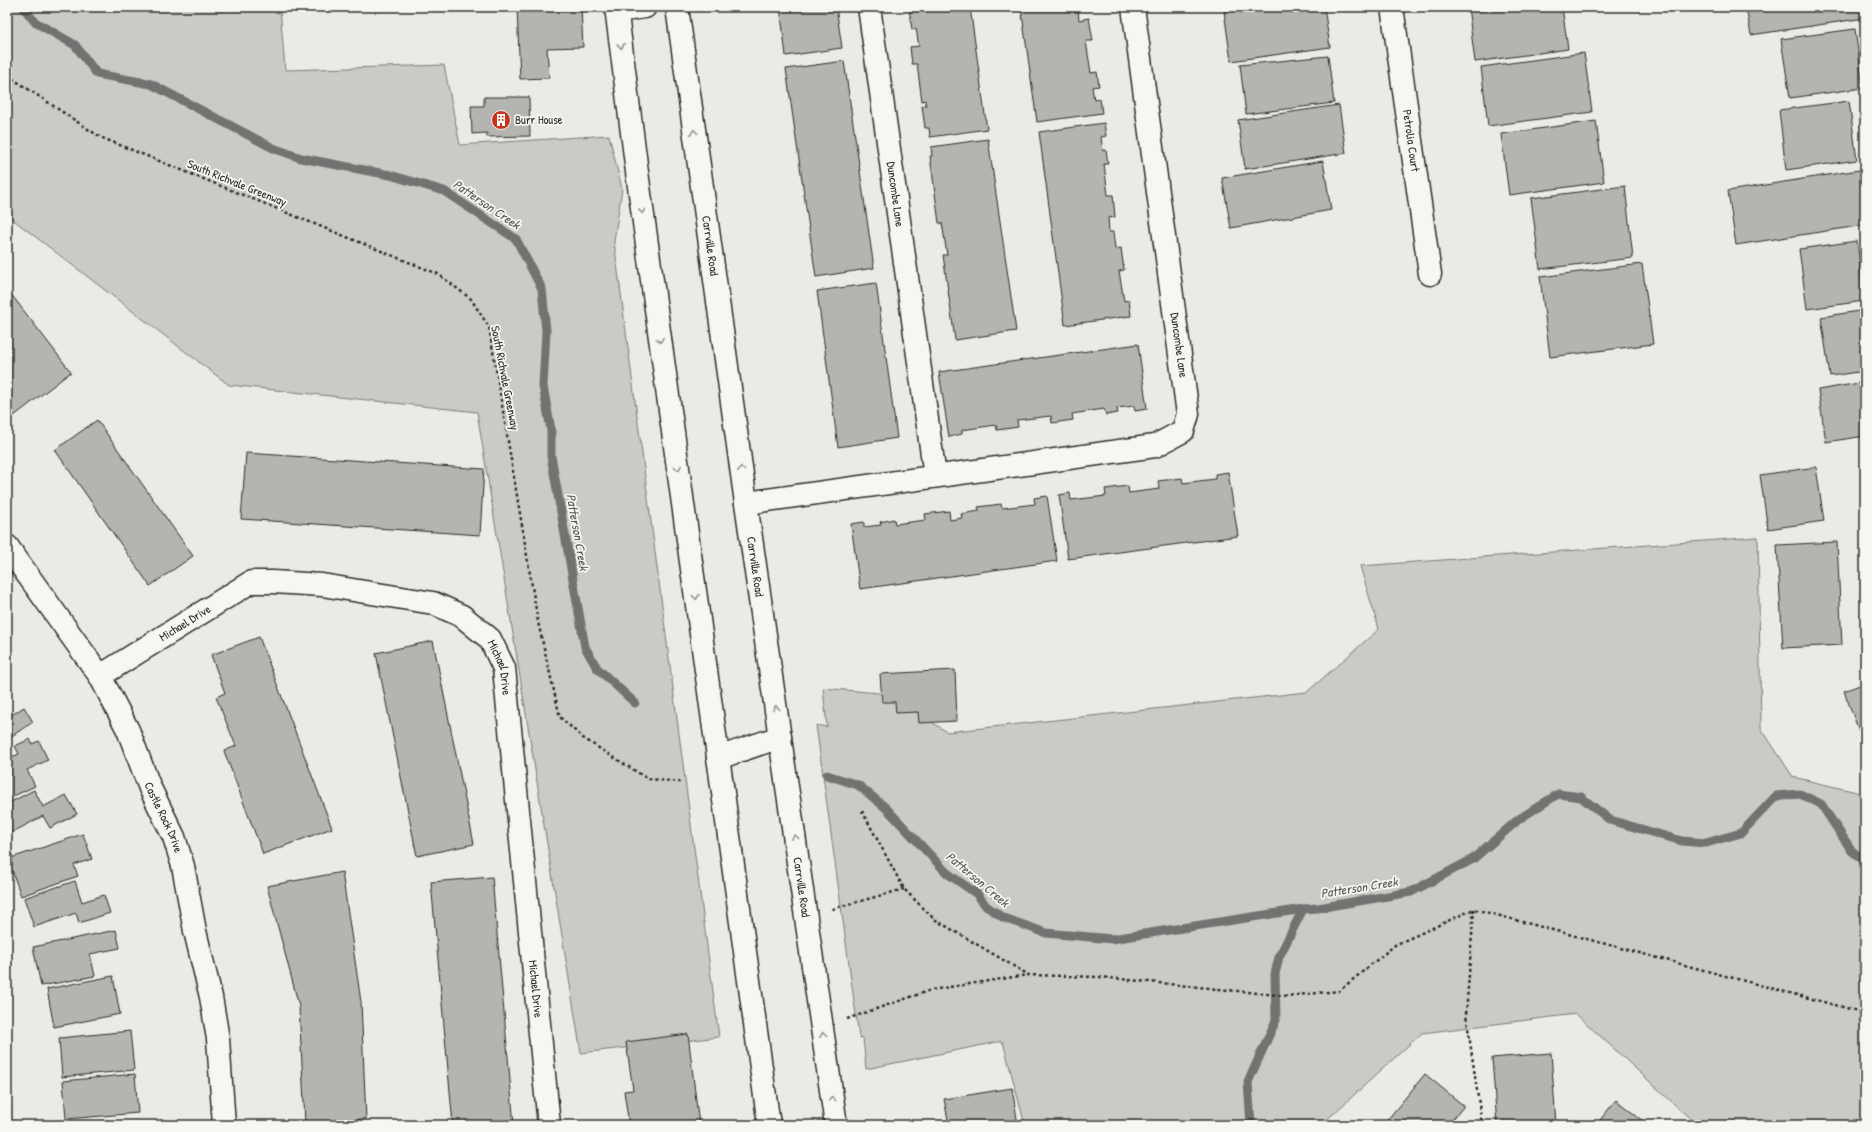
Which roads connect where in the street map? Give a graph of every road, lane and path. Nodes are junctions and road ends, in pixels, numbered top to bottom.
1 (644, 7) edge
2 (677, 7) edge
3 (869, 7) edge
4 (1133, 7) edge
5 (1392, 7) edge
6 (616, 9) edge
7 (7, 75) edge
8 (1430, 274) dead end
9 (935, 476) junction
10 (746, 503) junction
11 (7, 546) edge
12 (100, 676) junction
13 (780, 737) junction
14 (718, 758) junction
15 (680, 782) dead end
16 (862, 811) dead end
17 (904, 889) junction
18 (831, 909) dead end
19 (1474, 909) junction
20 (1027, 975) junction
21 (1865, 1013) edge
22 (846, 1019) dead end
23 (224, 1125) edge
24 (549, 1125) edge
25 (769, 1125) edge
26 (836, 1125) edge
27 (1482, 1125) edge

1 - 6 street
10 -> 2 street, Carrville Road
3 - 9 street, Duncombe Lane
4 - 9 street, Duncombe Lane
5 - 8 street, Petrolia Court
6 -> 14 street
7 - 15 path, South Richvale Greenway
9 - 10 street, Duncombe Lane
13 -> 10 street, Carrville Road
11 - 12 street, Castle Rock Drive
12 - 23 street, Castle Rock Drive
12 - 24 street, Michael Drive
13 - 14 street
26 -> 13 street, Carrville Road
14 - 25 street
16 - 17 path
17 - 18 path
17 - 20 path
19 - 20 path
19 - 21 path
19 - 27 path
20 - 22 path

